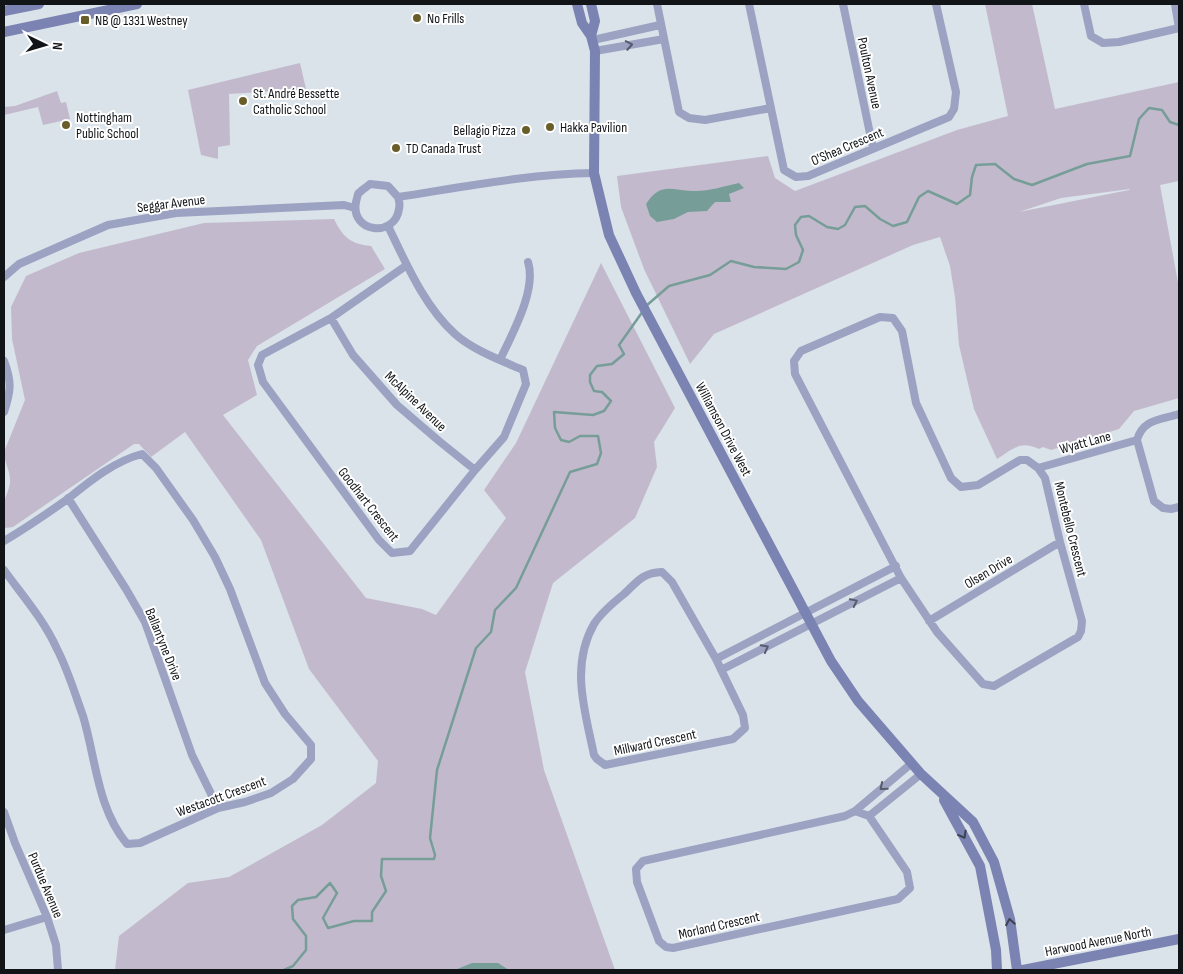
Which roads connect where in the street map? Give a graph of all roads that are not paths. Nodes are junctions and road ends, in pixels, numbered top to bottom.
1 (39, 4) edge
2 (137, 4) edge
3 (577, 4) edge
4 (591, 4) edge
5 (657, 4) edge
6 (749, 4) edge
7 (843, 4) edge
8 (936, 4) edge
9 (1084, 4) edge
10 (1175, 4) edge
11 (4, 11) edge
12 (660, 25) junction
13 (1179, 28) edge
14 (4, 32) edge
15 (592, 38) junction
16 (664, 39) junction
17 (595, 51) junction
18 (771, 108) junction
19 (873, 148) junction
20 (594, 173) junction
21 (398, 197) junction
22 (355, 208) junction
23 (388, 226) junction
24 (528, 262) dead end
25 (407, 265) junction
26 (4, 277) edge
27 (331, 318) junction
28 (500, 360) junction
29 (4, 361) edge
30 (4, 412) edge
31 (1179, 414) edge
32 (1137, 440) junction
33 (1038, 468) junction
34 (475, 470) junction
35 (68, 498) junction
36 (1179, 507) edge
37 (4, 541) edge
38 (1060, 542) junction
39 (896, 566) junction
40 (4, 570) edge
41 (902, 578) junction
42 (805, 613) junction
43 (929, 621) junction
44 (810, 624) junction
45 (716, 659) junction
46 (721, 670) junction
47 (912, 763) junction
48 (921, 774) junction
49 (940, 792) junction
50 (218, 808) junction
51 (4, 812) edge
52 (855, 812) junction
53 (869, 816) junction
54 (47, 917) junction
55 (4, 930) edge
56 (1179, 939) edge
57 (58, 970) edge
58 (997, 970) edge
59 (1017, 970) edge
60 (1023, 970) edge

1 - 11 street
2 - 14 street
3 - 15 street, Williamson Drive West
4 - 15 street, Williamson Drive West
5 - 12 street
6 - 18 street
7 - 19 street, Poulton Avenue
8 - 19 street, O'Shea Crescent
9 - 13 street
10 - 13 street
12 - 15 street
12 - 16 street
15 - 17 street, Williamson Drive West
17 -> 16 street
16 - 18 street
17 - 20 street, Williamson Drive West
18 - 19 street, O'Shea Crescent
20 - 21 street
20 - 42 street, Williamson Drive West
21 - 22 street
21 - 23 street
22 - 23 street
22 - 26 street, Seggar Avenue
23 - 25 street, Goodhart Crescent
24 - 28 street
25 - 27 street, Goodhart Crescent
25 - 28 street, Goodhart Crescent
27 - 34 street, McAlpine Avenue
27 - 34 street, Goodhart Crescent
28 - 34 street, Goodhart Crescent
29 - 30 street
31 - 32 street
32 - 33 street, Wyatt Lane
32 - 36 street
33 - 38 street, Montebello Crescent
33 - 39 street, Montebello Crescent
35 - 37 street, Westacott Crescent
35 - 50 street, Ballantyne Drive
35 - 50 street, Westacott Crescent
38 - 43 street, Olsen Drive
38 - 43 street, Montebello Crescent
39 - 41 street, Montebello Crescent
39 - 42 street
40 - 50 street, Westacott Crescent
41 - 43 street, Montebello Crescent
44 -> 41 street
42 - 44 street, Williamson Drive West
42 - 45 street
46 -> 44 street
44 - 47 street, Williamson Drive West
45 - 46 street, Millward Crescent
45 - 46 street, Millward Crescent
47 - 48 street, Williamson Drive West
47 -> 52 street, Morland Crescent
48 - 49 street, Williamson Drive West
48 - 53 street
49 -> 58 street, Williamson Drive West
59 -> 49 street, Williamson Drive West
51 - 54 street, Purdue Avenue
52 - 53 street
52 - 53 street, Morland Crescent
54 - 55 street
54 - 57 street, Purdue Avenue
56 - 60 street, Harwood Avenue North

